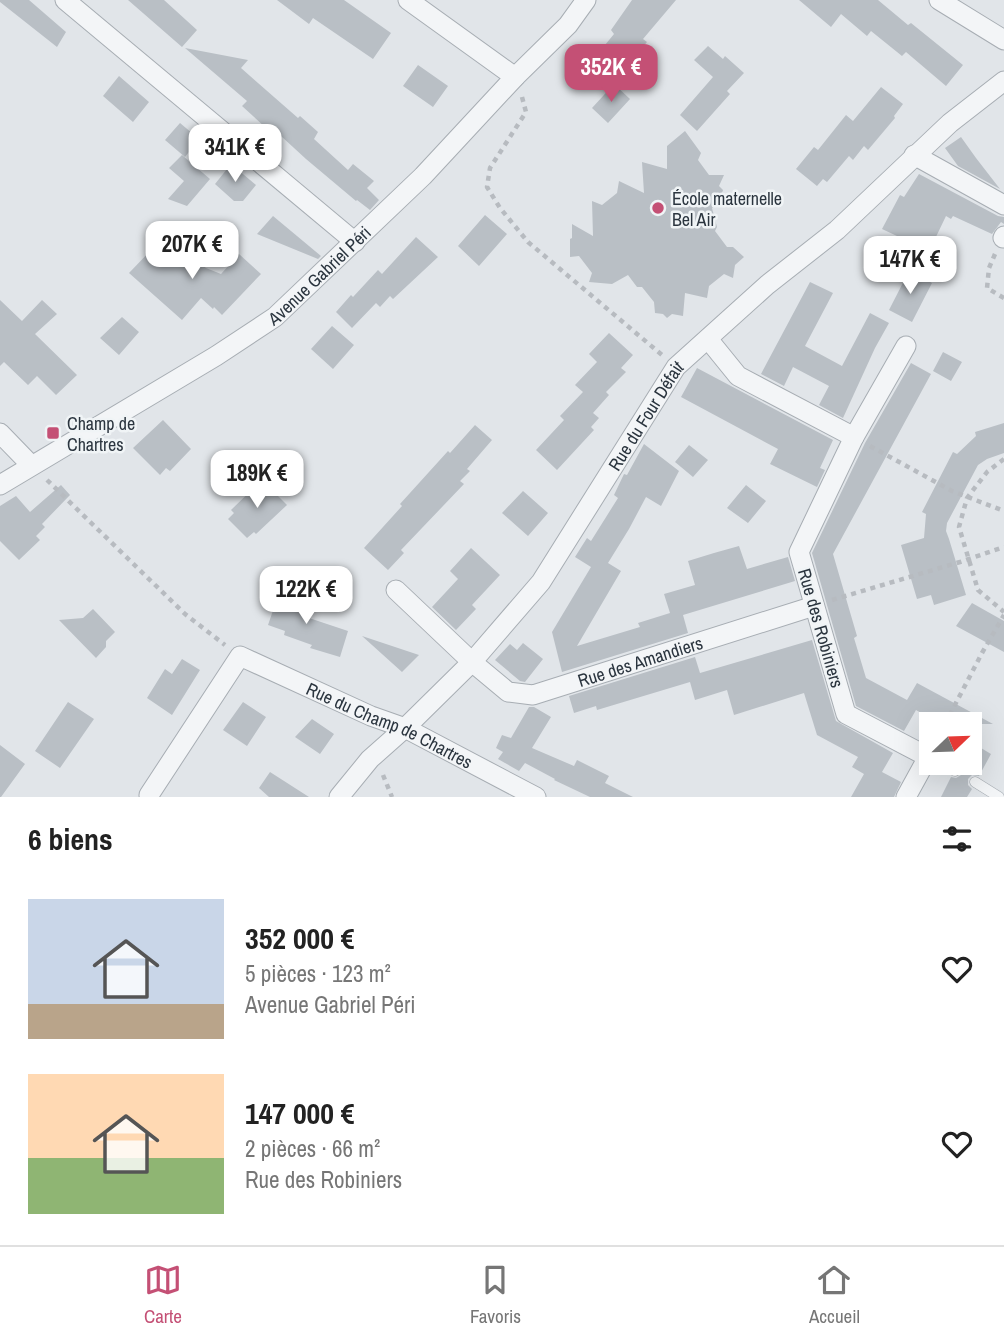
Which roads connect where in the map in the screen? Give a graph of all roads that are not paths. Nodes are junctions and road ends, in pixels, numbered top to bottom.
1 (65, 0) edge
2 (408, 0) edge
3 (586, 0) edge
4 (939, 0) edge
5 (1004, 40) edge
6 (515, 77) junction
7 (1004, 82) edge
8 (914, 155) junction
9 (1004, 205) edge
10 (355, 242) junction
11 (708, 339) junction
12 (906, 346) dead end
13 (0, 433) edge
14 (854, 438) junction
15 (32, 465) junction
16 (0, 485) edge
17 (396, 590) dead end
18 (814, 606) junction
19 (472, 662) junction
20 (405, 728) junction
21 (919, 753) edge
22 (922, 775) edge
23 (975, 782) dead end
24 (149, 795) dead end
25 (339, 797) edge
26 (536, 797) edge
27 (906, 797) edge
28 (999, 797) edge

1 - 10 street
2 - 6 street
3 - 6 street, Avenue Gabriel Péri
4 - 5 street
6 - 10 street, Avenue Gabriel Péri
7 - 8 street, Rue du Four Défait
8 - 9 street
8 - 11 street, Rue du Four Défait
10 - 15 street, Avenue Gabriel Péri
11 - 14 street
11 - 19 street, Rue du Four Défait
12 - 14 street, Rue des Robiniers
13 - 15 street
14 - 18 street, Rue des Robiniers
15 - 16 street, Avenue Gabriel Péri
17 - 19 street, Rue des Amandiers
18 - 19 street, Rue des Amandiers
18 - 21 street, Rue des Robiniers
19 - 20 street, Rue du Four Défait
20 - 24 street, Rue du Champ de Chartres
20 - 25 street, Rue du Four Défait
20 - 26 street, Rue du Champ de Chartres
22 - 27 street
23 - 28 lane

